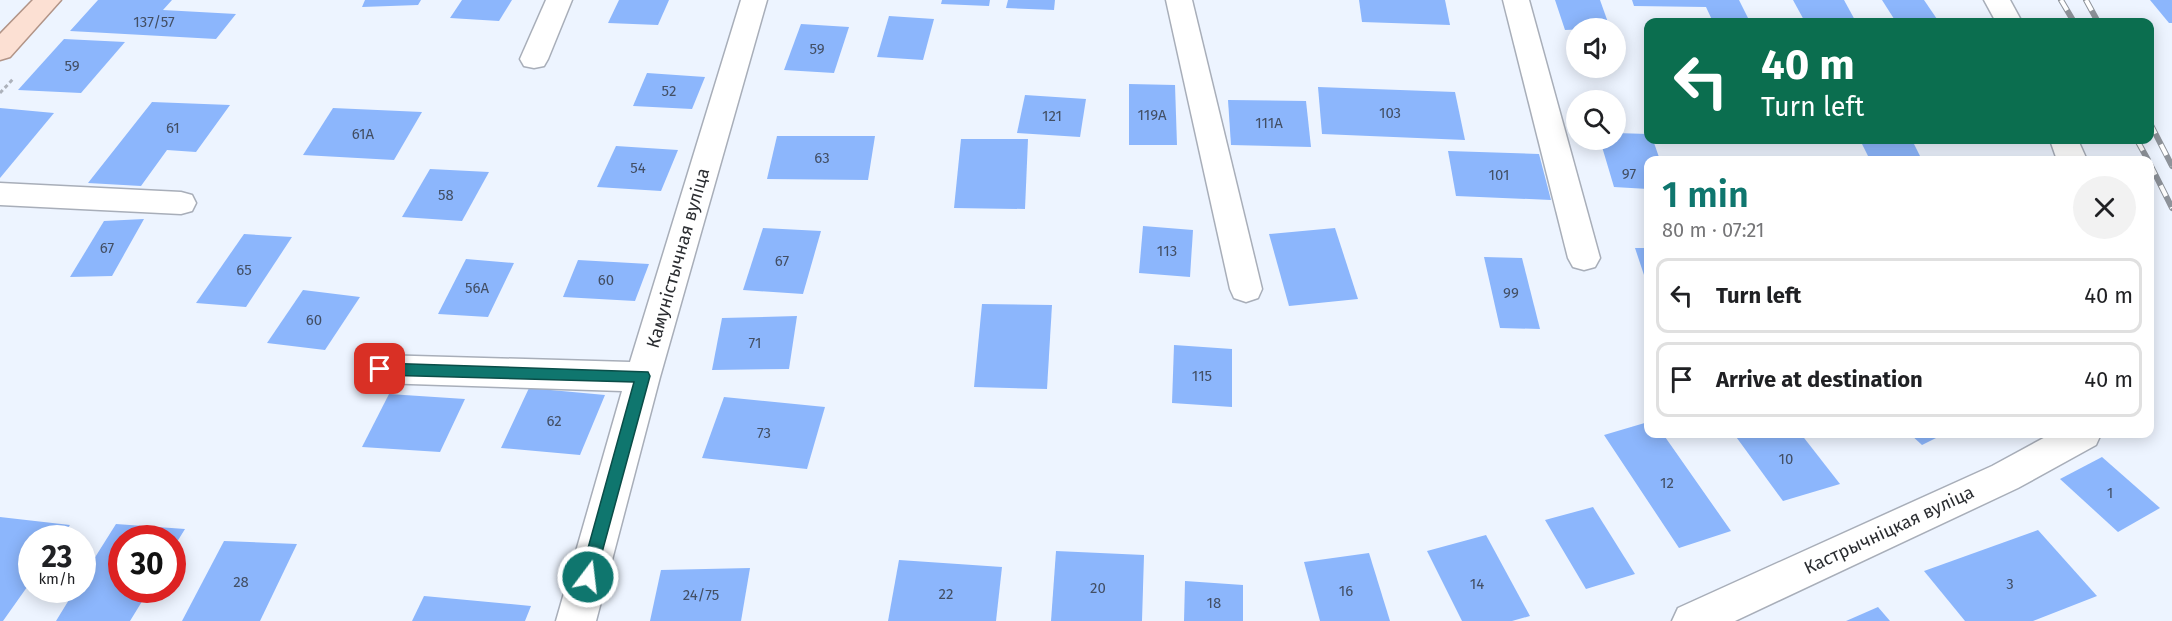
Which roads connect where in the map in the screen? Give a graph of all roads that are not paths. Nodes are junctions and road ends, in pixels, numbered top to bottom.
1 (48, 0) edge
2 (559, 0) edge
3 (754, 0) edge
4 (1179, 0) edge
5 (1516, 0) edge
6 (1997, 0) edge
7 (2007, 18) edge
8 (0, 51) edge
9 (534, 59) dead end
10 (0, 194) edge
11 (181, 203) dead end
12 (1584, 258) dead end
13 (1246, 289) dead end
14 (380, 369) dead end
15 (643, 376) junction
16 (2076, 438) edge
17 (576, 621) edge
18 (1692, 621) edge

1 - 8 main road
2 - 9 street
3 - 15 street, Камуністычная вуліца
4 - 13 street
5 - 12 street
6 - 7 street
10 - 11 street
14 - 15 street
15 - 17 street, Камуністычная вуліца
16 - 18 street, Кастрычніцкая вуліца

